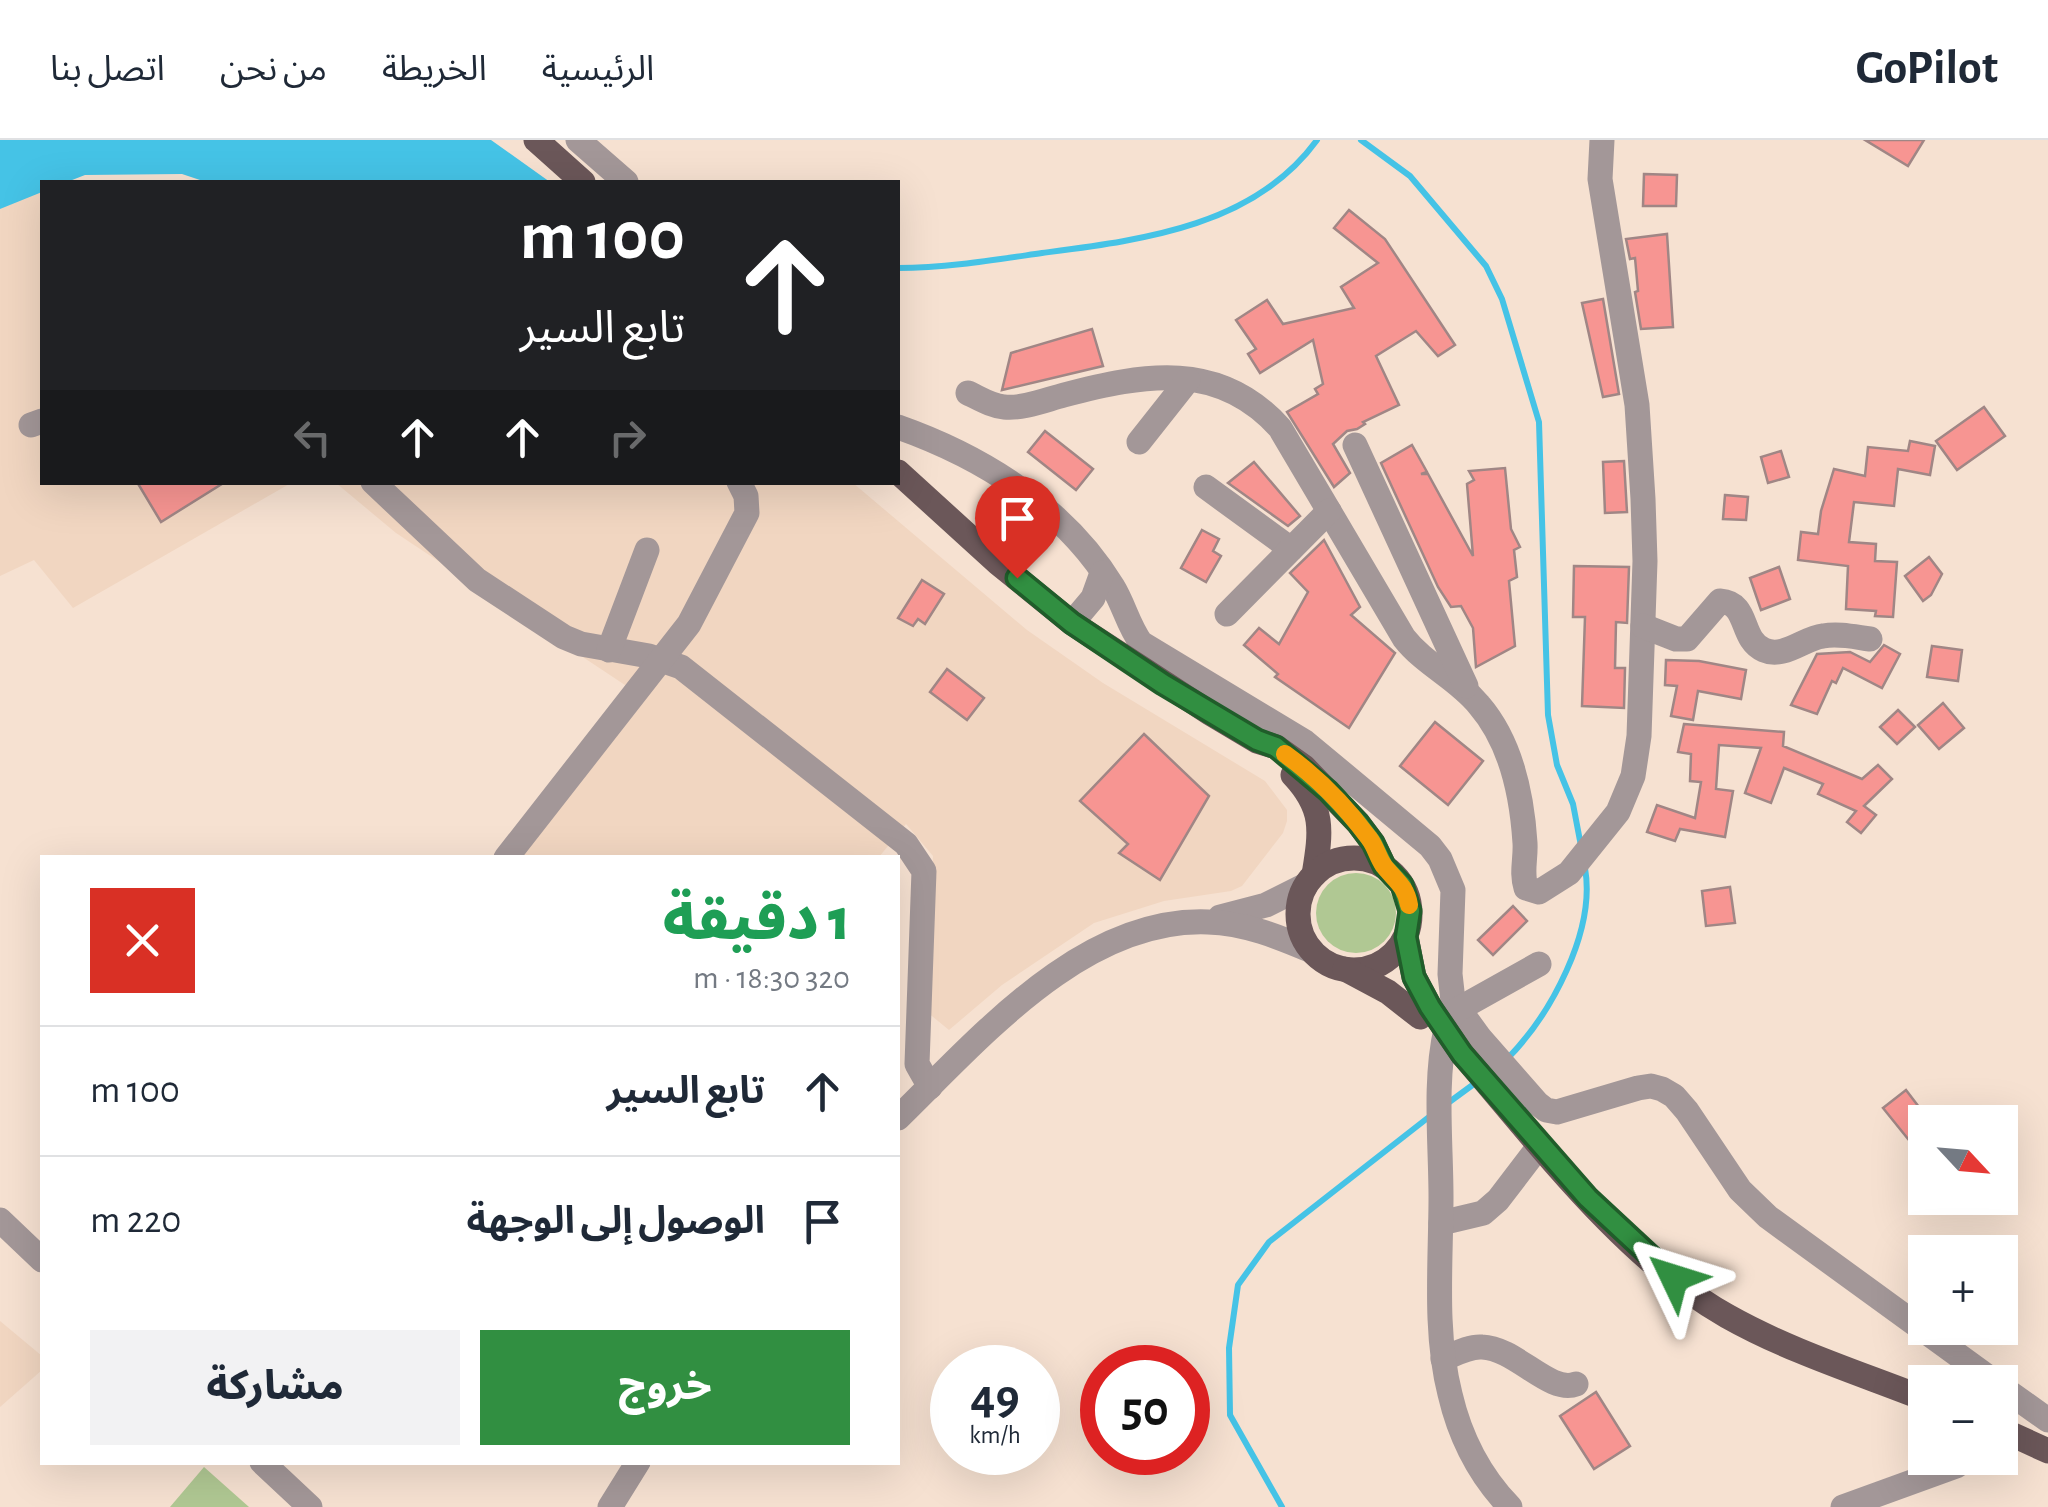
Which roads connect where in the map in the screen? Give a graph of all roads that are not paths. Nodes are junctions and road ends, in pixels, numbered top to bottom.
1 (578, 140) edge
2 (1602, 140) edge
3 (541, 144) edge
4 (581, 180) edge
5 (624, 180) edge
6 (1177, 379) junction
7 (968, 393) dead end
8 (900, 427) edge
9 (1138, 442) dead end
10 (1355, 445) dead end
11 (900, 474) edge
12 (376, 485) edge
13 (740, 485) edge
14 (1206, 487) dead end
15 (1329, 510) junction
16 (1291, 549) junction
17 (647, 550) dead end
18 (1102, 573) junction
19 (1227, 614) dead end
20 (1072, 623) junction
21 (1643, 626) junction
22 (1870, 639) dead end
23 (609, 650) junction
24 (662, 660) junction
25 (1470, 695) junction
26 (1257, 740) junction
27 (508, 855) edge
28 (1384, 866) junction
29 (1310, 880) junction
30 (1206, 922) junction
31 (1406, 937) junction
32 (1312, 951) junction
33 (1539, 964) dead end
34 (1345, 969) junction
35 (1450, 974) junction
36 (1414, 977) junction
37 (1457, 1010) junction
38 (1425, 1012) junction
39 (1470, 1046) junction
40 (930, 1087) junction
41 (900, 1116) edge
42 (1536, 1140) junction
43 (0, 1220) edge
44 (1441, 1223) junction
45 (40, 1258) edge
46 (1444, 1358) junction
47 (1972, 1365) edge
48 (1576, 1384) dead end
49 (1908, 1392) edge
50 (2018, 1398) edge
51 (2048, 1420) edge
52 (2018, 1438) edge
53 (2048, 1452) edge
54 (265, 1465) edge
55 (636, 1465) edge
56 (1931, 1475) edge
57 (310, 1507) edge
58 (610, 1507) edge
59 (1510, 1507) edge
60 (1843, 1507) edge

1 - 5 street
2 - 21 street
3 - 4 main road
6 - 7 street
6 - 9 street
6 - 15 street
8 - 18 street
10 - 25 street
11 - 20 main road
12 - 23 street
13 - 24 street
14 - 16 street
15 - 16 street
15 - 25 street
16 - 19 street
17 - 23 street
18 - 20 street
18 - 35 street
20 - 26 main road
21 - 22 street
21 - 25 street
23 - 24 street
24 - 27 street
24 - 40 street
26 - 28 main road
26 - 29 main road
28 - 29 main road
28 - 31 main road
29 - 30 street
29 - 32 main road
30 - 32 street
30 - 40 street
31 - 34 main road
31 - 36 main road
32 - 34 main road
33 - 37 street
34 - 38 main road
35 - 36 street
35 - 37 street
36 - 38 main road
37 - 39 street
37 - 44 street
38 - 39 main road, bridge
39 - 42 main road
39 - 47 street
40 - 41 street
42 - 44 street
42 - 49 main road
43 - 45 street
44 - 46 street
46 - 48 street
46 - 59 street
50 - 51 street
52 - 53 main road
54 - 57 street
55 - 58 street
56 - 60 street

